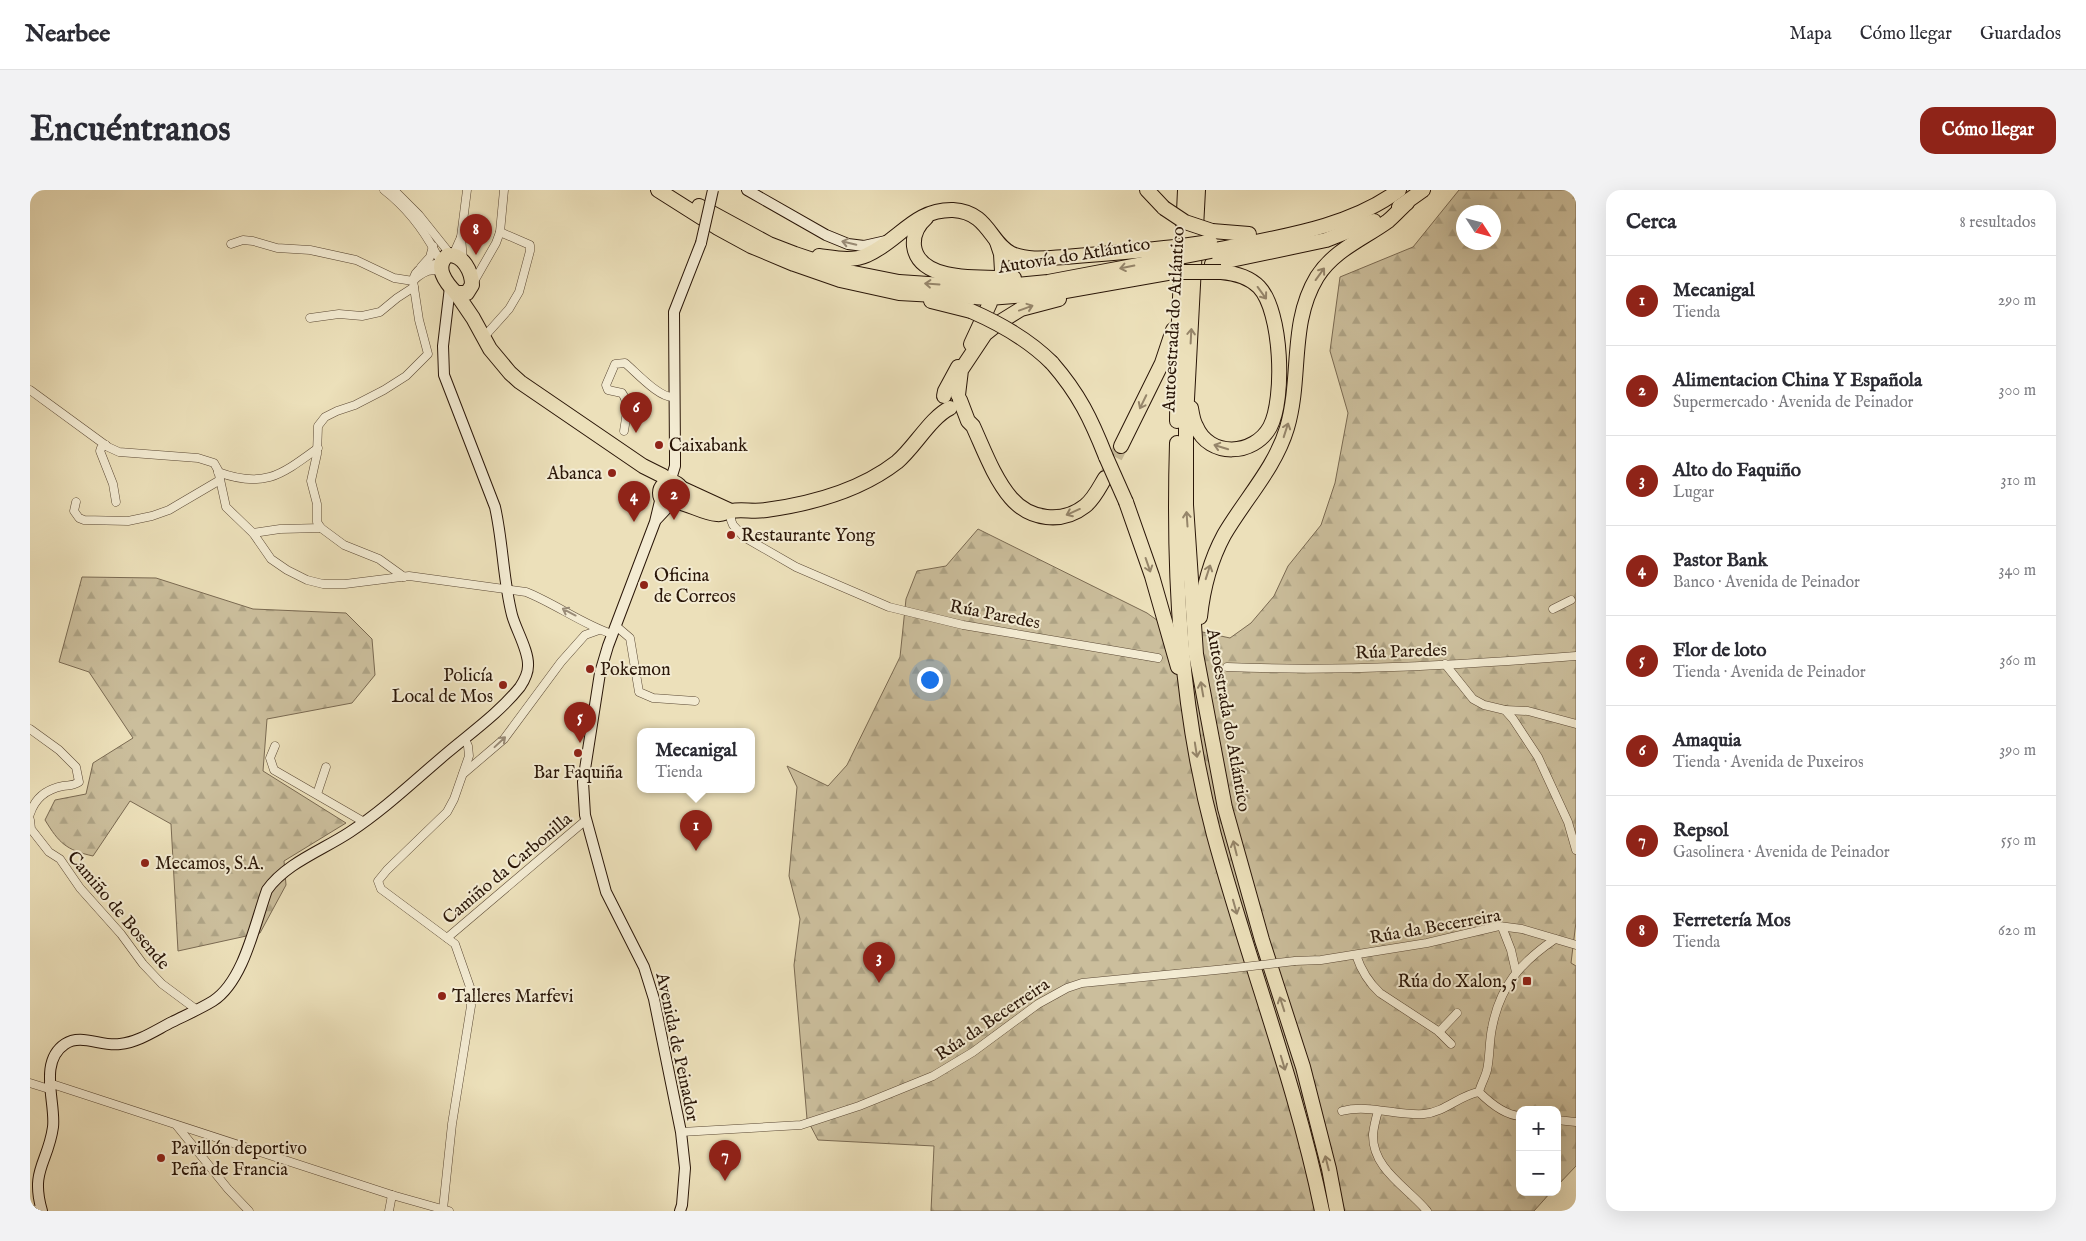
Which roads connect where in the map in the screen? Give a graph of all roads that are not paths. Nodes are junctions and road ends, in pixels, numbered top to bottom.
1 (384, 190) edge
2 (394, 190) edge
3 (467, 190) edge
4 (504, 190) edge
5 (658, 190) edge
6 (674, 190) edge
7 (712, 190) edge
8 (747, 190) edge
9 (1147, 190) edge
10 (1185, 190) edge
11 (1198, 190) edge
12 (1206, 190) edge
13 (1399, 190) edge
14 (1423, 190) edge
15 (1407, 203) junction
16 (935, 212) junction
17 (1198, 219) junction
18 (500, 232) junction
19 (1296, 233) junction
20 (896, 236) junction
21 (994, 236) junction
22 (461, 237) junction
23 (231, 244) dead end
24 (433, 246) junction
25 (1175, 252) junction
26 (1213, 252) junction
27 (795, 254) junction
28 (1018, 256) junction
29 (453, 263) junction
30 (483, 268) junction
31 (420, 269) junction
32 (1048, 282) junction
33 (1118, 282) junction
34 (414, 284) junction
35 (899, 293) junction
36 (460, 296) junction
37 (990, 304) dead end
38 (1179, 308) junction
39 (310, 318) dead end
40 (483, 338) junction
41 (969, 353) junction
42 (1188, 385) junction
43 (30, 390) edge
44 (674, 397) junction
45 (951, 399) junction
46 (973, 426) junction
47 (624, 431) dead end
48 (106, 445) junction
49 (1121, 446) tunnel mouth
50 (318, 448) junction
51 (219, 476) junction
52 (1105, 478) tunnel mouth
53 (670, 492) junction
54 (76, 502) dead end
55 (116, 502) dead end
56 (731, 511) junction
57 (321, 528) junction
58 (253, 533) junction
59 (404, 577) junction
60 (508, 590) junction
61 (1571, 600) edge
62 (1554, 609) dead end
63 (599, 630) junction
64 (614, 630) junction
65 (1196, 654) junction
66 (1576, 656) edge
67 (1158, 658) tunnel mouth
68 (1444, 664) junction
69 (1227, 667) tunnel mouth
70 (695, 701) dead end
71 (1188, 702) junction
72 (1505, 710) junction
73 (1576, 724) edge
74 (30, 729) edge
75 (465, 738) junction
76 (275, 746) dead end
77 (326, 767) dead end
78 (463, 774) junction
79 (317, 794) junction
80 (30, 814) edge
81 (30, 820) edge
82 (586, 820) junction
83 (364, 822) junction
84 (1576, 850) edge
85 (1502, 926) junction
86 (447, 938) junction
87 (1554, 939) junction
88 (1576, 945) edge
89 (1356, 955) junction
90 (1516, 972) junction
91 (197, 1010) junction
92 (1457, 1013) dead end
93 (1439, 1032) junction
94 (1451, 1044) dead end
95 (30, 1083) edge
96 (49, 1086) junction
97 (1479, 1092) junction
98 (1342, 1111) dead end
99 (1378, 1111) junction
100 (1516, 1116) edge
101 (1561, 1120) edge
102 (1576, 1122) edge
103 (176, 1126) junction
104 (681, 1132) junction
105 (392, 1195) junction
106 (30, 1209) edge
107 (446, 1210) edge
108 (42, 1211) edge
109 (249, 1211) edge
110 (389, 1211) edge
111 (680, 1211) edge
112 (1322, 1211) edge
113 (1337, 1211) edge
114 (1427, 1211) edge

1 - 24 street
2 - 29 street
3 - 22 street
4 - 18 street
5 - 35 highway, Autovía do Atlántico
6 - 27 highway, Autovía do Atlántico
7 - 44 street, Avenida de Peinador, bridge
20 -> 8 street
9 - 26 highway, bridge
10 - 38 highway, Autoestrada do Atlántico
11 - 17 highway, Autoestrada do Atlántico
12 - 17 highway
13 - 19 highway, Autovía do Atlántico
14 - 15 highway, Autovía do Atlántico
15 - 26 highway, Autovía do Atlántico
65 -> 15 highway
16 - 20 highway
16 - 21 highway
16 - 32 highway
42 -> 17 highway, Autoestrada do Atlántico
18 - 30 street
18 - 40 street
19 - 26 highway, Autovía do Atlántico
19 - 26 highway
20 - 27 highway
21 - 28 highway
21 - 28 highway
22 - 29 street
22 - 29 street
23 - 34 street
24 - 29 street
24 - 31 street
25 - 26 highway, Autovía do Atlántico, bridge
25 - 28 highway
25 -> 32 highway, Autovía do Atlántico
26 - 33 highway, Autovía do Atlántico, bridge
26 -> 42 highway
32 -> 27 highway, Autovía do Atlántico
29 - 30 street
29 - 31 street
29 - 34 street
29 - 36 highway
29 - 36 highway
30 - 36 street
31 - 34 street
33 - 35 highway, Autovía do Atlántico
41 -> 33 highway
34 - 39 street
34 - 50 street
35 -> 71 highway, bridge
36 - 40 highway
36 - 60 street
37 - 41 highway
38 -> 49 highway
38 - 71 highway, Autoestrada do Atlántico
40 - 53 highway
41 - 45 highway
41 - 46 highway
65 -> 42 highway, Autoestrada do Atlántico
43 - 48 street
44 - 47 street
44 - 53 street, Avenida de Peinador
45 - 46 highway
45 - 56 highway
52 -> 46 highway
48 - 51 street
48 - 55 street
50 - 51 street
50 - 57 street
51 - 54 street
51 - 58 street
53 - 56 highway
53 - 64 street, Avenida de Peinador
56 - 67 street, Rúa Paredes
57 - 58 street
57 - 59 street
58 - 59 street
59 - 60 street
63 -> 60 street
60 - 75 street
61 - 62 street
63 - 64 street
78 -> 63 street
64 - 70 street
64 - 82 street, Avenida de Peinador
113 -> 65 highway, Autoestrada do Atlántico
66 - 68 street, Rúa Paredes
68 - 69 street, Rúa Paredes
68 - 72 street
71 -> 112 highway, Autoestrada do Atlántico
72 - 73 street
72 - 84 street
74 - 80 street
75 - 78 street
75 - 83 street
76 - 79 street
77 - 79 street
78 - 86 street
79 - 83 street
81 - 91 street, Camiño de Bosende
82 - 86 street, Camiño da Carbonilla
82 - 104 street, Avenida de Peinador
83 - 91 street
85 - 87 street, Rúa da Becerreira
85 - 89 street, Rúa da Becerreira
85 - 90 street
86 - 107 street
87 - 88 street, Rúa da Becerreira
87 - 90 street
89 - 93 street, Rúa da Becerreira
89 - 104 street, Rúa da Becerreira, bridge
90 - 97 street
91 - 96 street
92 - 93 street
93 - 94 street, Rúa da Becerreira
95 - 96 street
96 - 103 street
96 - 108 street
97 - 99 street
97 - 100 street
98 - 99 street
99 - 114 street
101 - 102 street
103 - 105 street
103 - 109 street
104 - 111 street, Avenida de Peinador
105 - 107 street
105 - 110 street
106 - 108 street

